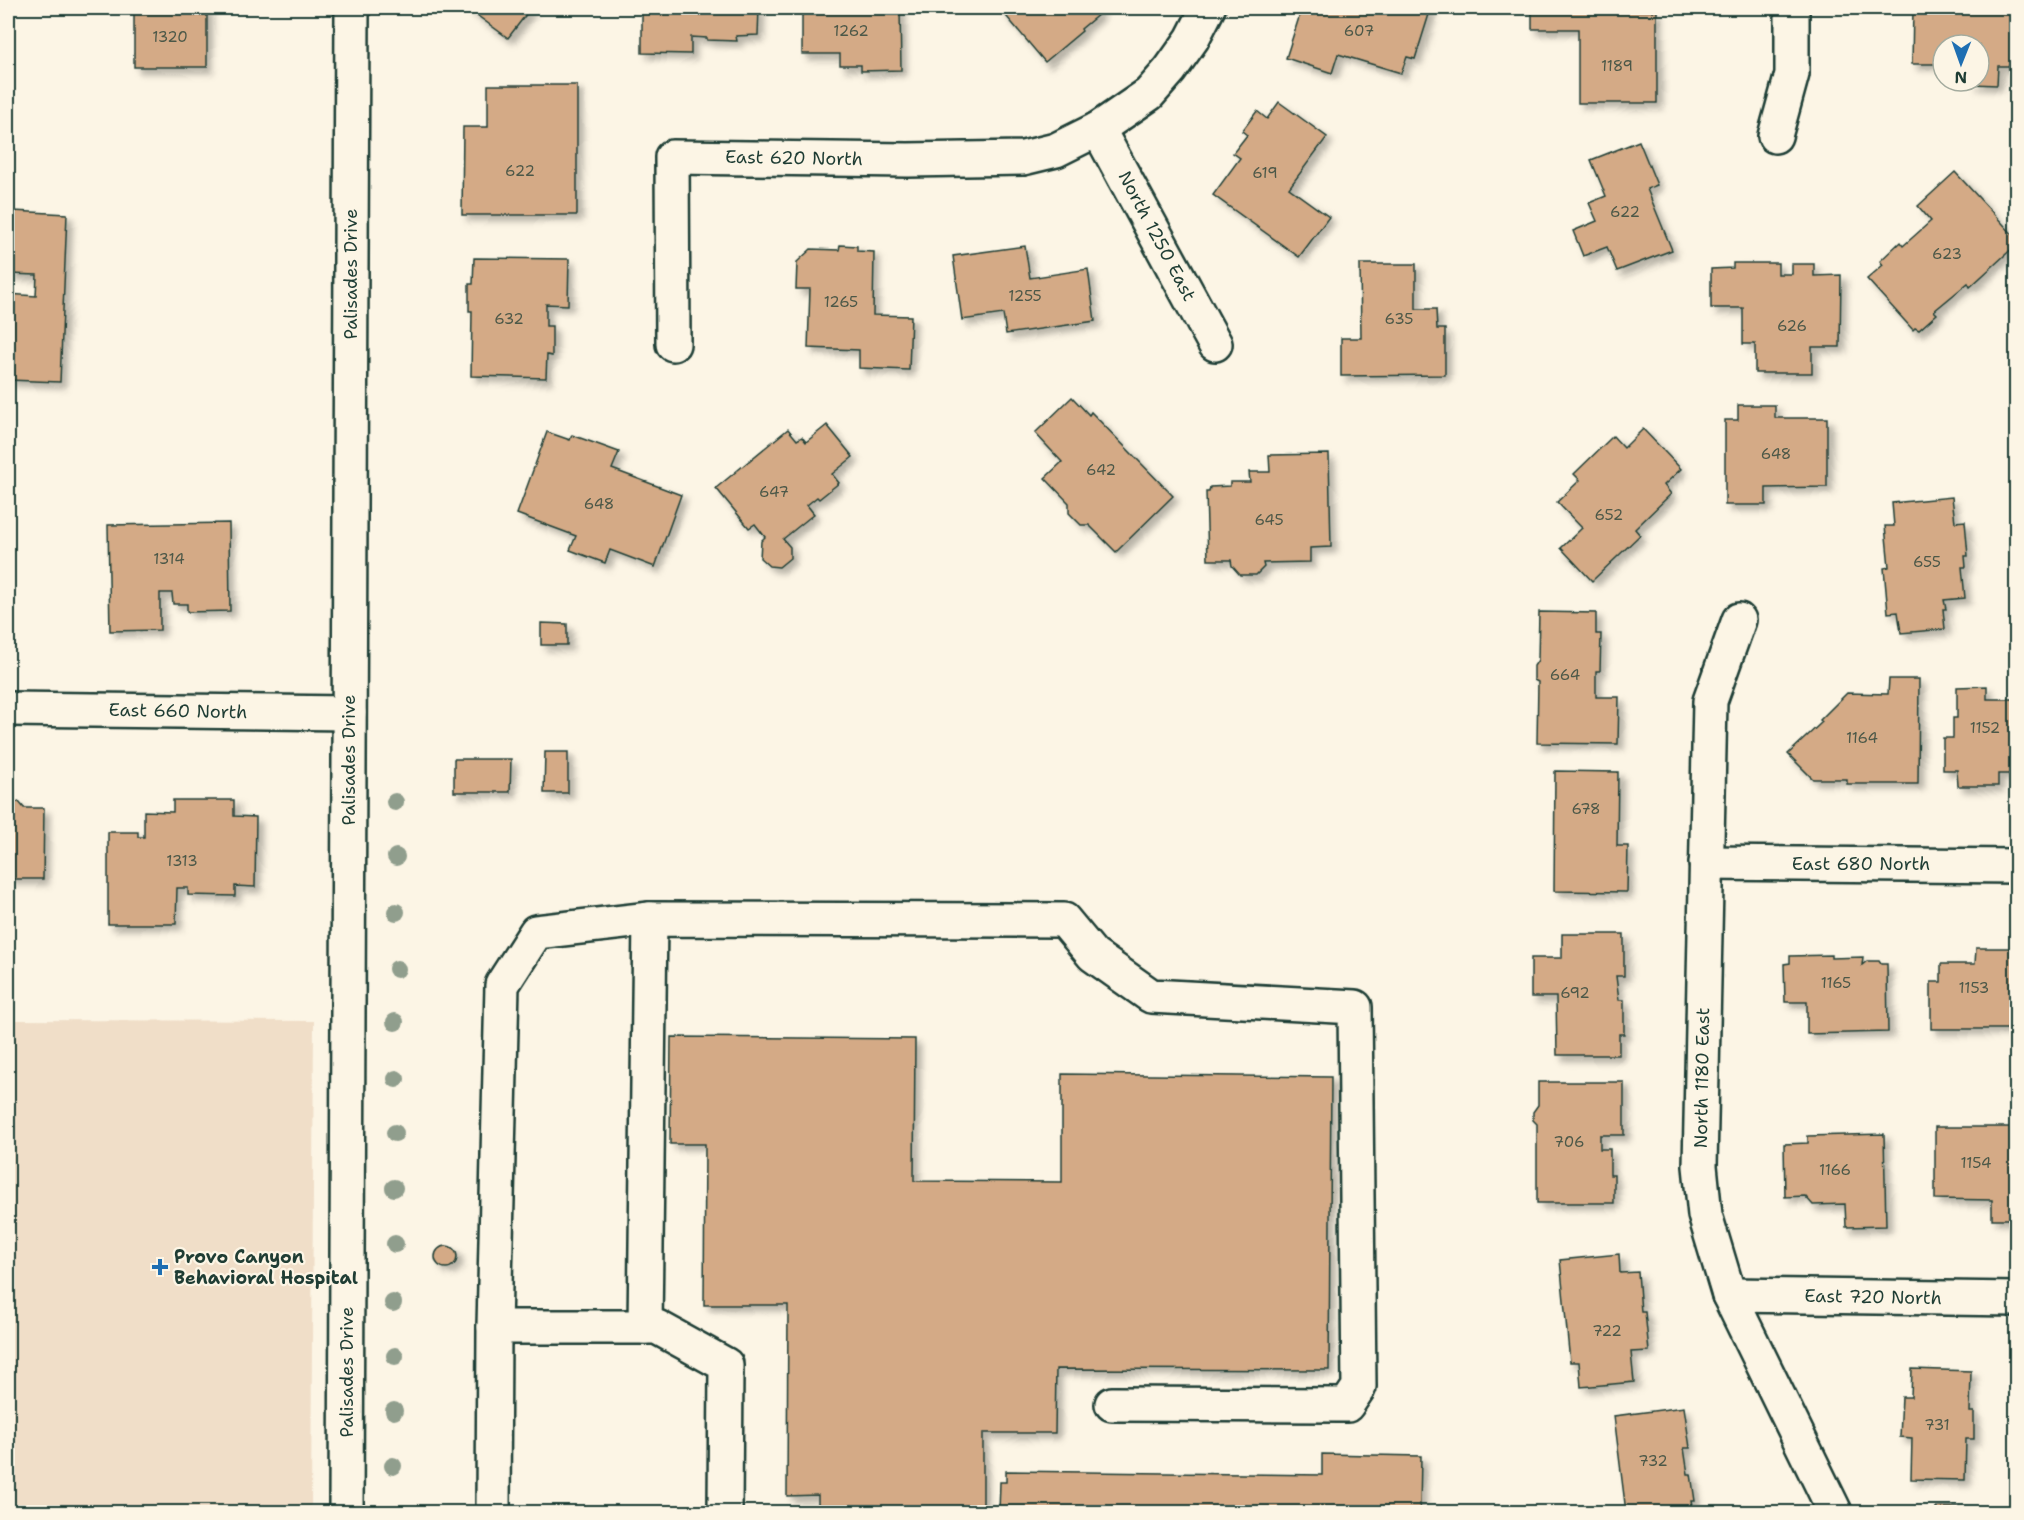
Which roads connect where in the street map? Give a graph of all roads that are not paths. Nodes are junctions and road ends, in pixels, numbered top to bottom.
1 (352, 8) edge
2 (1208, 8) edge
3 (1792, 8) edge
4 (1098, 129) junction
5 (1775, 136) dead end
6 (673, 344) dead end
7 (1215, 345) dead end
8 (1739, 620) dead end
9 (8, 709) edge
10 (349, 713) junction
11 (1706, 863) junction
12 (2016, 866) edge
13 (650, 919) junction
14 (1729, 1295) junction
15 (2016, 1299) edge
16 (494, 1327) junction
17 (645, 1327) junction
18 (1112, 1404) dead end
19 (346, 1512) edge
20 (493, 1512) edge
21 (725, 1512) edge
22 (1835, 1512) edge

1 - 10 street, Palisades Drive
2 - 4 street
3 - 5 street
4 - 6 street, East 620 North
4 - 7 street, North 1250 East
8 - 11 street, North 1180 East
9 - 10 street, East 660 North
10 - 19 street, Palisades Drive
11 - 12 street, East 680 North
11 - 14 street, North 1180 East
13 - 16 street
13 - 17 street
13 - 18 street
14 - 15 street, East 720 North
14 - 22 street, North 1180 East
16 - 17 street
16 - 20 street
17 - 21 street

